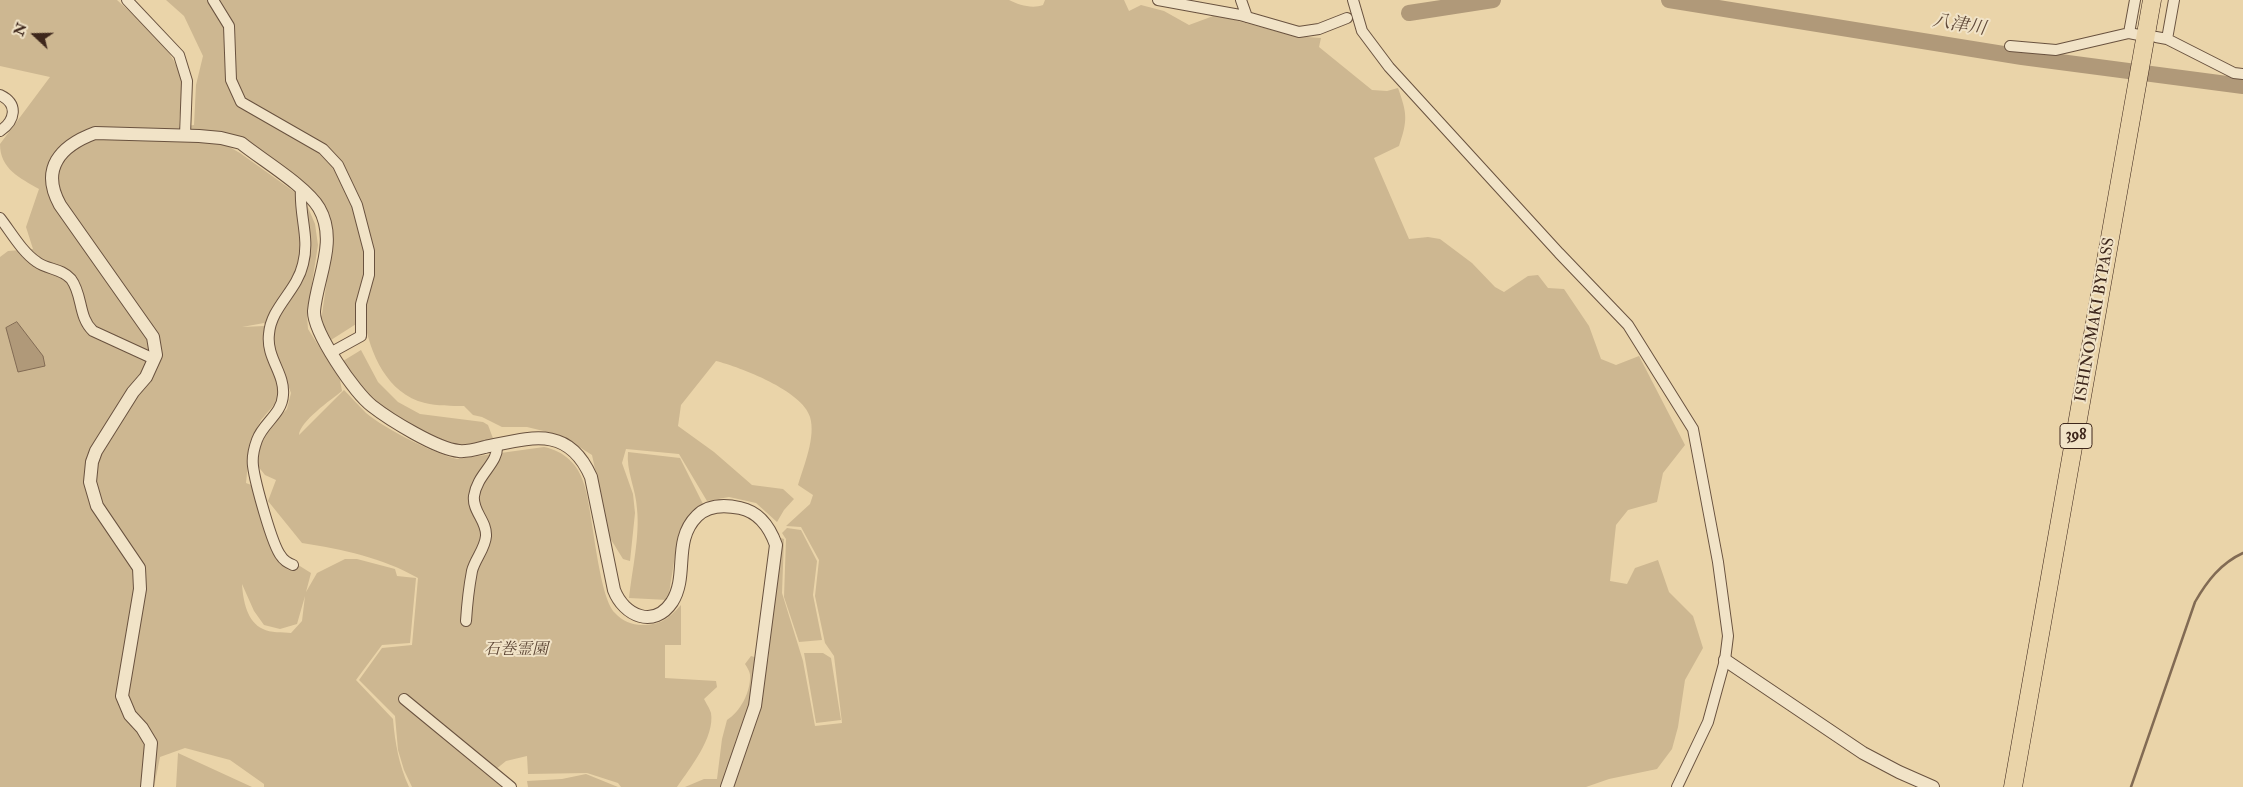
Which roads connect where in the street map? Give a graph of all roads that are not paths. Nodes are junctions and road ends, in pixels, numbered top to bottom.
1 (127, 0) edge
2 (213, 0) edge
3 (1241, 0) edge
4 (1353, 0) edge
5 (2135, 0) edge
6 (2152, 0) edge
7 (2174, 0) edge
8 (1164, 1) edge
9 (1247, 17) junction
10 (1347, 18) dead end
11 (2156, 38) dead end
12 (2167, 39) junction
13 (2010, 46) dead end
14 (2243, 74) edge
15 (0, 95) edge
16 (0, 131) edge
17 (185, 135) junction
18 (301, 189) junction
19 (0, 218) edge
20 (332, 352) junction
21 (154, 359) junction
22 (497, 445) junction
23 (293, 565) dead end
24 (466, 621) dead end
25 (1725, 660) junction
26 (404, 699) dead end
27 (146, 787) edge
28 (511, 787) edge
29 (727, 787) edge
30 (1677, 787) edge
31 (1933, 787) edge
32 (2014, 787) edge

1 - 17 street
2 - 20 street
3 - 9 street
4 - 25 street
5 - 13 street
6 - 32 highway, ISHINOMAKI BYPASS / 398
7 - 12 street
8 - 9 street
9 - 10 street
11 - 12 street
12 - 14 street
15 - 16 street
17 - 18 street
17 - 21 street
18 - 20 street
18 - 23 street
19 - 21 street
20 - 22 street
21 - 27 street
22 - 24 street
22 - 29 street
25 - 30 street
25 - 31 street
26 - 28 street

